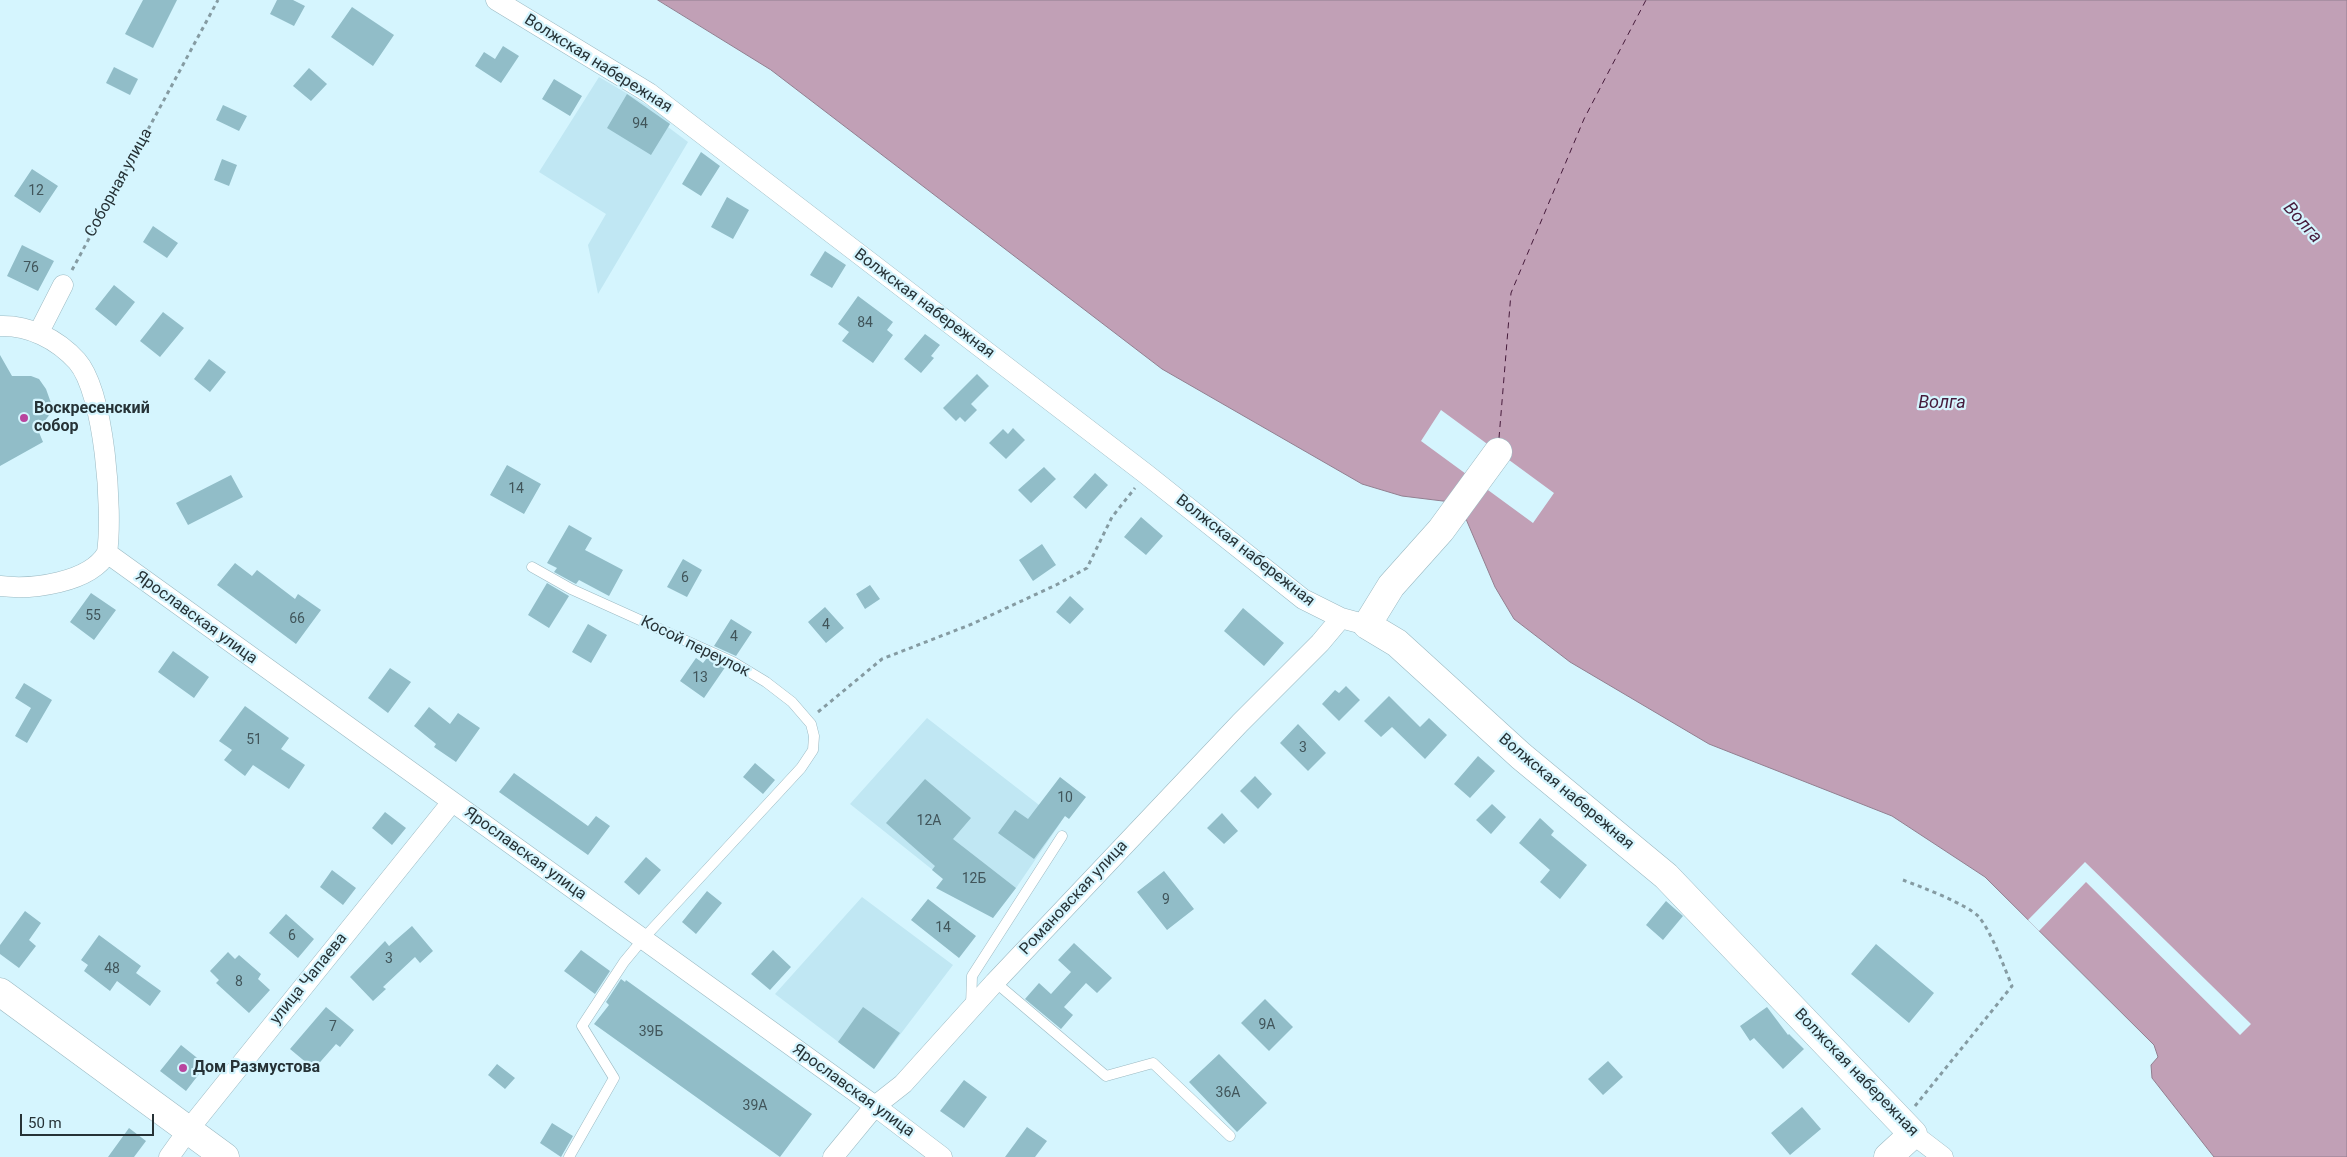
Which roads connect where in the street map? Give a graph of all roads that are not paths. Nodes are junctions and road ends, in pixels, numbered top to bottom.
1 (496, 0) edge
2 (63, 285) road end
3 (0, 326) edge
4 (39, 332) junction
5 (1498, 452) dead end
6 (107, 553) junction
7 (532, 567) dead end
8 (0, 586) edge
9 (1354, 621) junction
10 (452, 802) junction
11 (1062, 836) dead end
12 (643, 939) junction
13 (999, 978) junction
14 (0, 992) edge
15 (971, 1007) junction
16 (875, 1106) junction
17 (188, 1129) junction
18 (1913, 1134) junction
19 (1230, 1136) dead end
20 (169, 1157) edge
21 (225, 1157) edge
22 (569, 1157) edge
23 (833, 1157) edge
24 (942, 1157) edge
25 (1888, 1157) edge
26 (1942, 1157) edge

1 - 9 street, Волжская набережная
2 - 4 street
3 - 4 street
4 - 6 street
5 - 9 street
6 - 8 street
6 - 10 street, Ярославская улица
7 - 12 lane, Косой переулок
9 - 13 street, Романовская улица
9 - 18 street, Волжская набережная
10 - 12 street, Ярославская улица
10 - 17 street, улица Чапаева
11 - 15 lane
12 - 16 street, Ярославская улица
12 - 22 lane, Косой переулок
13 - 15 street, Романовская улица
13 - 19 lane
14 - 17 street
15 - 16 street, Романовская улица
16 - 23 street, Романовская улица
16 - 24 street, Ярославская улица
17 - 20 street, улица Чапаева
17 - 21 street
18 - 25 street
18 - 26 street, Волжская набережная

